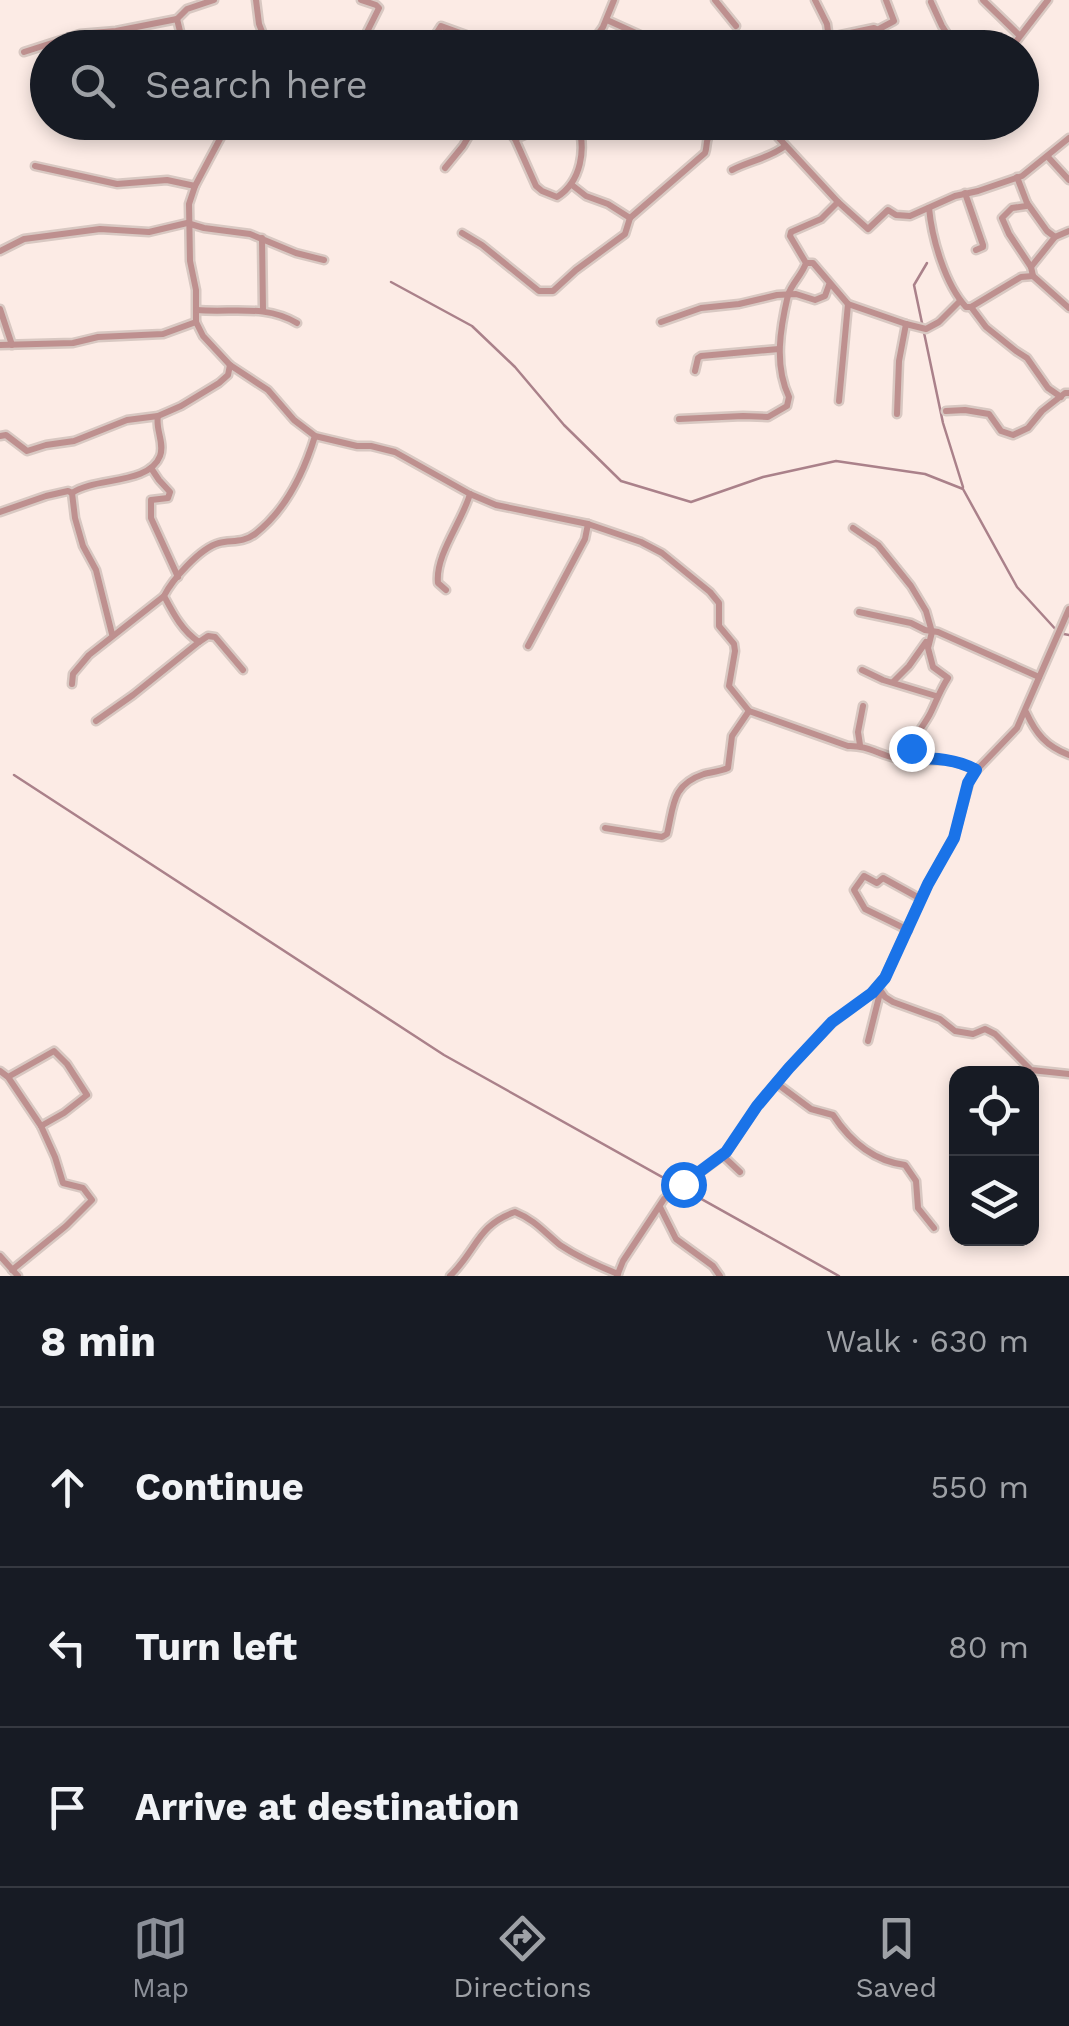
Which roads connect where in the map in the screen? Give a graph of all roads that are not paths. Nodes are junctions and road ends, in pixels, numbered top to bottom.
1 (214, 0) edge
2 (256, 0) edge
3 (362, 0) edge
4 (614, 0) edge
5 (715, 0) edge
6 (816, 0) edge
7 (886, 0) edge
8 (983, 0) edge
9 (1048, 0) edge
10 (931, 2) dead end
11 (177, 18) junction
12 (607, 20) junction
13 (736, 26) dead end
14 (121, 30) edge
15 (180, 30) edge
16 (259, 30) edge
17 (368, 30) edge
18 (600, 30) edge
19 (629, 30) edge
20 (828, 30) edge
21 (864, 30) edge
22 (879, 30) joint
23 (945, 30) edge
24 (1014, 30) edge
25 (1023, 30) edge
26 (30, 50) edge
27 (24, 52) dead end
28 (1069, 138) edge
29 (219, 140) edge
30 (466, 140) edge
31 (515, 140) edge
32 (582, 140) edge
33 (708, 140) edge
34 (780, 140) edge
35 (785, 146) junction
36 (1048, 156) junction
37 (35, 166) dead end
38 (445, 168) dead end
39 (732, 170) dead end
40 (1017, 177) junction
41 (1069, 180) edge
42 (572, 185) junction
43 (195, 186) junction
44 (965, 193) junction
45 (838, 202) junction
46 (1027, 203) junction
47 (929, 208) junction
48 (630, 218) junction
49 (190, 224) junction
50 (1069, 231) edge
51 (462, 234) dead end
52 (1055, 236) junction
53 (262, 238) junction
54 (976, 250) dead end
55 (0, 251) edge
56 (324, 260) dead end
57 (806, 263) junction
58 (1032, 272) junction
59 (830, 284) junction
60 (788, 295) junction
61 (960, 302) junction
62 (848, 304) junction
63 (971, 307) junction
64 (1069, 308) edge
65 (0, 309) edge
66 (197, 310) junction
67 (263, 310) junction
68 (196, 322) junction
69 (661, 322) dead end
70 (297, 323) dead end
71 (906, 324) junction
72 (0, 345) edge
73 (12, 345) junction
74 (779, 349) junction
75 (230, 365) junction
76 (695, 371) dead end
77 (1065, 395) edge
78 (840, 401) dead end
79 (946, 411) dead end
80 (897, 414) dead end
81 (158, 416) junction
82 (679, 419) dead end
83 (0, 436) edge
84 (315, 436) junction
85 (152, 468) junction
86 (72, 493) junction
87 (470, 494) junction
88 (0, 512) edge
89 (588, 524) junction
90 (852, 528) dead end
91 (178, 577) junction
92 (446, 590) dead end
93 (164, 596) junction
94 (1069, 610) edge
95 (859, 612) dead end
96 (112, 634) junction
97 (931, 634) junction
98 (198, 642) junction
99 (528, 646) dead end
100 (244, 670) dead end
101 (862, 670) dead end
102 (1039, 677) junction
103 (892, 683) junction
104 (72, 684) dead end
105 (936, 696) junction
106 (862, 706) dead end
107 (749, 711) junction
108 (1026, 711) junction
109 (96, 720) dead end
110 (860, 745) junction
111 (1069, 756) edge
112 (912, 758) junction
113 (976, 770) junction
114 (605, 828) dead end
115 (921, 900) junction
116 (908, 930) junction
117 (878, 986) junction
118 (868, 1041) dead end
119 (0, 1071) edge
120 (1069, 1074) edge
121 (8, 1077) junction
122 (776, 1082) junction
123 (41, 1126) junction
124 (722, 1155) junction
125 (740, 1172) dead end
126 (659, 1206) junction
127 (934, 1228) dead end
128 (0, 1256) edge
129 (15, 1273) edge
130 (617, 1275) edge
131 (450, 1276) edge
132 (720, 1276) edge

1 - 11 street
2 - 16 street
3 - 17 street
4 - 12 street
5 - 13 street
6 - 20 street
7 - 22 street
8 - 24 street
9 - 25 street
10 - 23 street
11 - 14 street
11 - 15 street
12 - 18 street
12 - 19 street
21 - 22 street
26 - 27 street
28 - 36 street
29 - 43 street
30 - 38 street
31 - 42 street
32 - 42 street
33 - 48 street
34 - 35 street
35 - 39 street
35 - 45 street
36 - 40 street
36 - 41 street
37 - 43 street
40 - 44 street
40 - 46 street
42 - 48 street
43 - 49 street
44 - 47 street
44 - 54 street
45 - 47 street
45 - 57 street
46 - 52 street
46 - 58 street
47 - 61 street
48 - 51 street
49 - 53 street
49 - 55 street
49 - 66 street
50 - 52 street
52 - 58 street
53 - 56 street
53 - 67 street
57 - 59 street
57 - 60 street
58 - 63 street
58 - 64 street
59 - 60 street
59 - 62 street
60 - 69 street
60 - 74 street
61 - 63 street
61 - 71 street
62 - 71 street
62 - 78 street
63 - 77 street
65 - 73 street
66 - 67 street
66 - 68 street
67 - 70 street
68 - 73 street
68 - 75 street
71 - 80 street
72 - 73 street
74 - 76 street
74 - 82 street
75 - 81 street
75 - 84 street
77 - 79 street
81 - 83 street
81 - 85 street
84 - 87 street
84 - 91 street
85 - 86 street
85 - 91 street
86 - 88 street
86 - 96 street
87 - 89 street
87 - 92 street
89 - 99 street
89 - 107 street
90 - 97 street
91 - 93 street
93 - 96 street
93 - 98 street
94 - 102 street
95 - 97 street
96 - 104 street
97 - 102 street
97 - 103 street
97 - 105 street
98 - 100 street
98 - 109 street
101 - 103 street
102 - 108 street
103 - 105 street
105 - 112 street
106 - 110 street
107 - 110 street
107 - 114 street
108 - 111 street
108 - 113 street
110 - 112 street
112 - 113 street
113 - 115 street
115 - 116 street
115 - 116 street
116 - 117 street
117 - 118 street
117 - 120 street
117 - 122 street
119 - 121 street
121 - 123 street
121 - 123 street
122 - 124 street
122 - 127 street
123 - 129 street
124 - 125 street
124 - 126 street
126 - 130 street
126 - 132 street
128 - 129 street
130 - 131 street

